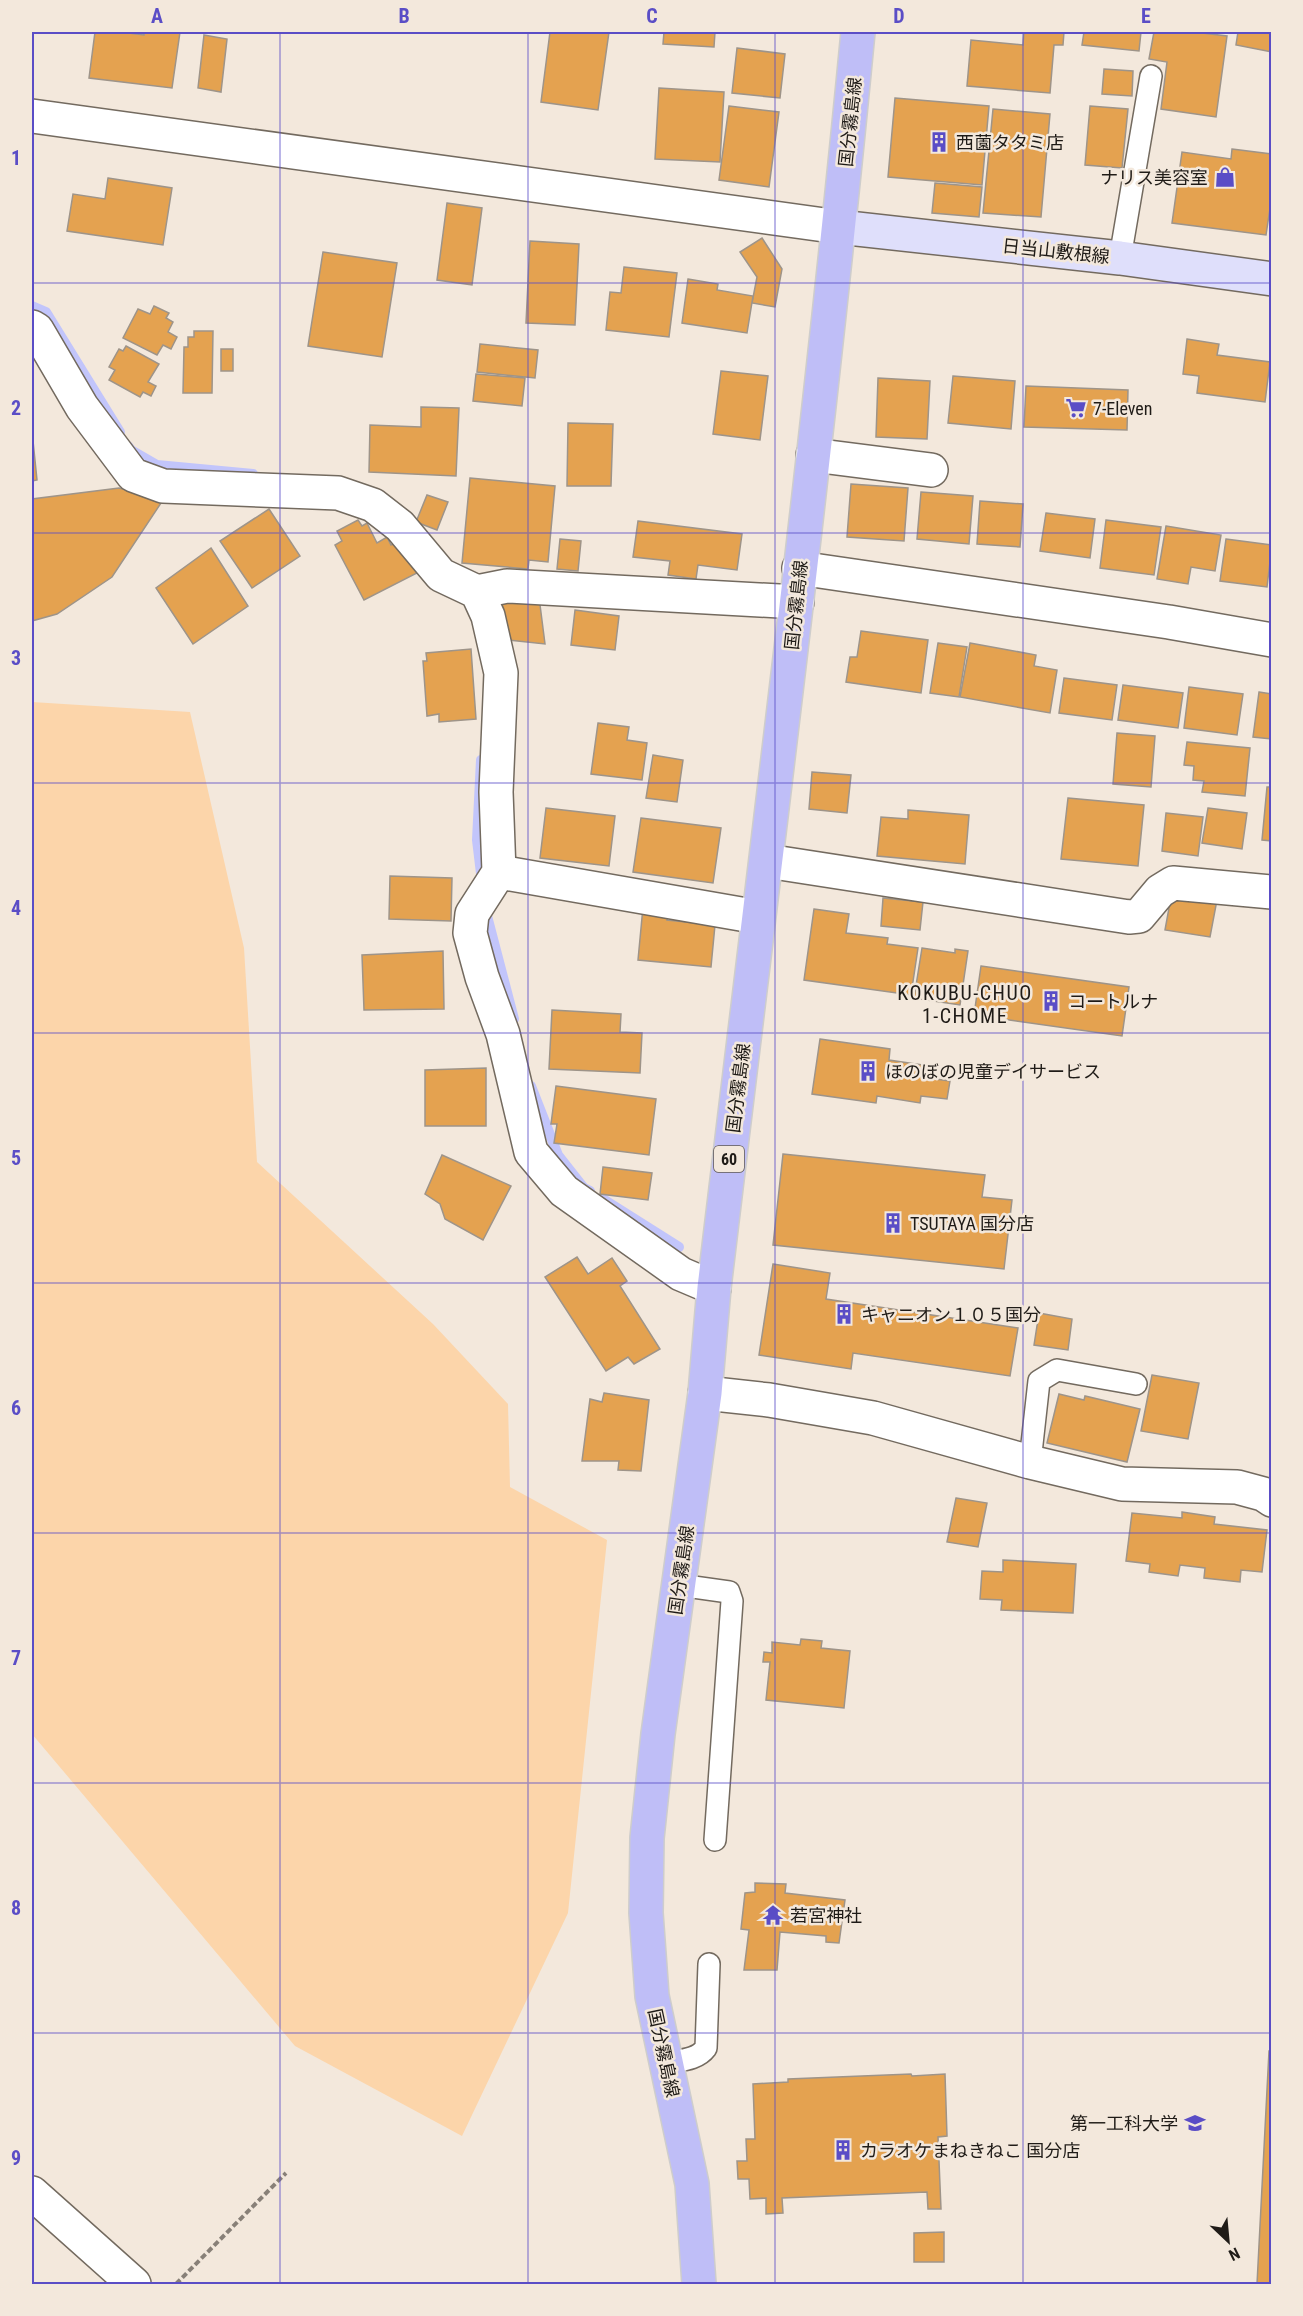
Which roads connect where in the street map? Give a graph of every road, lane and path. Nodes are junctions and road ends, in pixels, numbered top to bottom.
1 (858, 32) edge
2 (1151, 76) dead end
3 (32, 116) edge
4 (839, 227) junction
5 (1120, 258) junction
6 (1272, 279) edge
7 (32, 327) edge
8 (813, 455) junction
9 (931, 470) dead end
10 (800, 568) junction
11 (461, 585) junction
12 (797, 602) junction
13 (1272, 640) edge
14 (767, 861) junction
15 (498, 874) junction
16 (1272, 892) edge
17 (758, 917) junction
18 (714, 1287) junction
19 (1136, 1384) dead end
20 (705, 1393) junction
21 (1030, 1462) junction
22 (1272, 1500) edge
23 (679, 1585) junction
24 (715, 1840) dead end
25 (709, 1964) dead end
26 (666, 2063) junction
27 (286, 2173) dead end
28 (32, 2193) edge
29 (134, 2284) edge
30 (176, 2284) edge
31 (699, 2284) edge

1 - 4 main road, 国分霧島線 / 60
2 - 5 lane
3 - 4 street
4 - 5 main road, 日当山敷根線
4 - 8 main road, 国分霧島線 / 60
5 - 6 main road, 日当山敷根線
7 - 11 street
8 - 9 street
8 - 10 main road, 国分霧島線 / 60
10 - 12 main road, 国分霧島線 / 60
10 - 13 street
11 - 12 street
11 - 15 street
12 - 14 main road, 国分霧島線 / 60
14 - 16 street
14 - 17 main road, 国分霧島線 / 60
15 - 17 street
15 - 18 street
17 - 18 main road, 国分霧島線 / 60
18 - 20 main road, 国分霧島線 / 60
19 - 21 lane
20 - 21 street
20 - 23 main road, 国分霧島線 / 60
21 - 22 street
23 - 24 lane
23 - 26 main road, 国分霧島線 / 60
25 - 26 lane
26 - 31 main road, 国分霧島線 / 60
27 - 30 path
28 - 29 street

